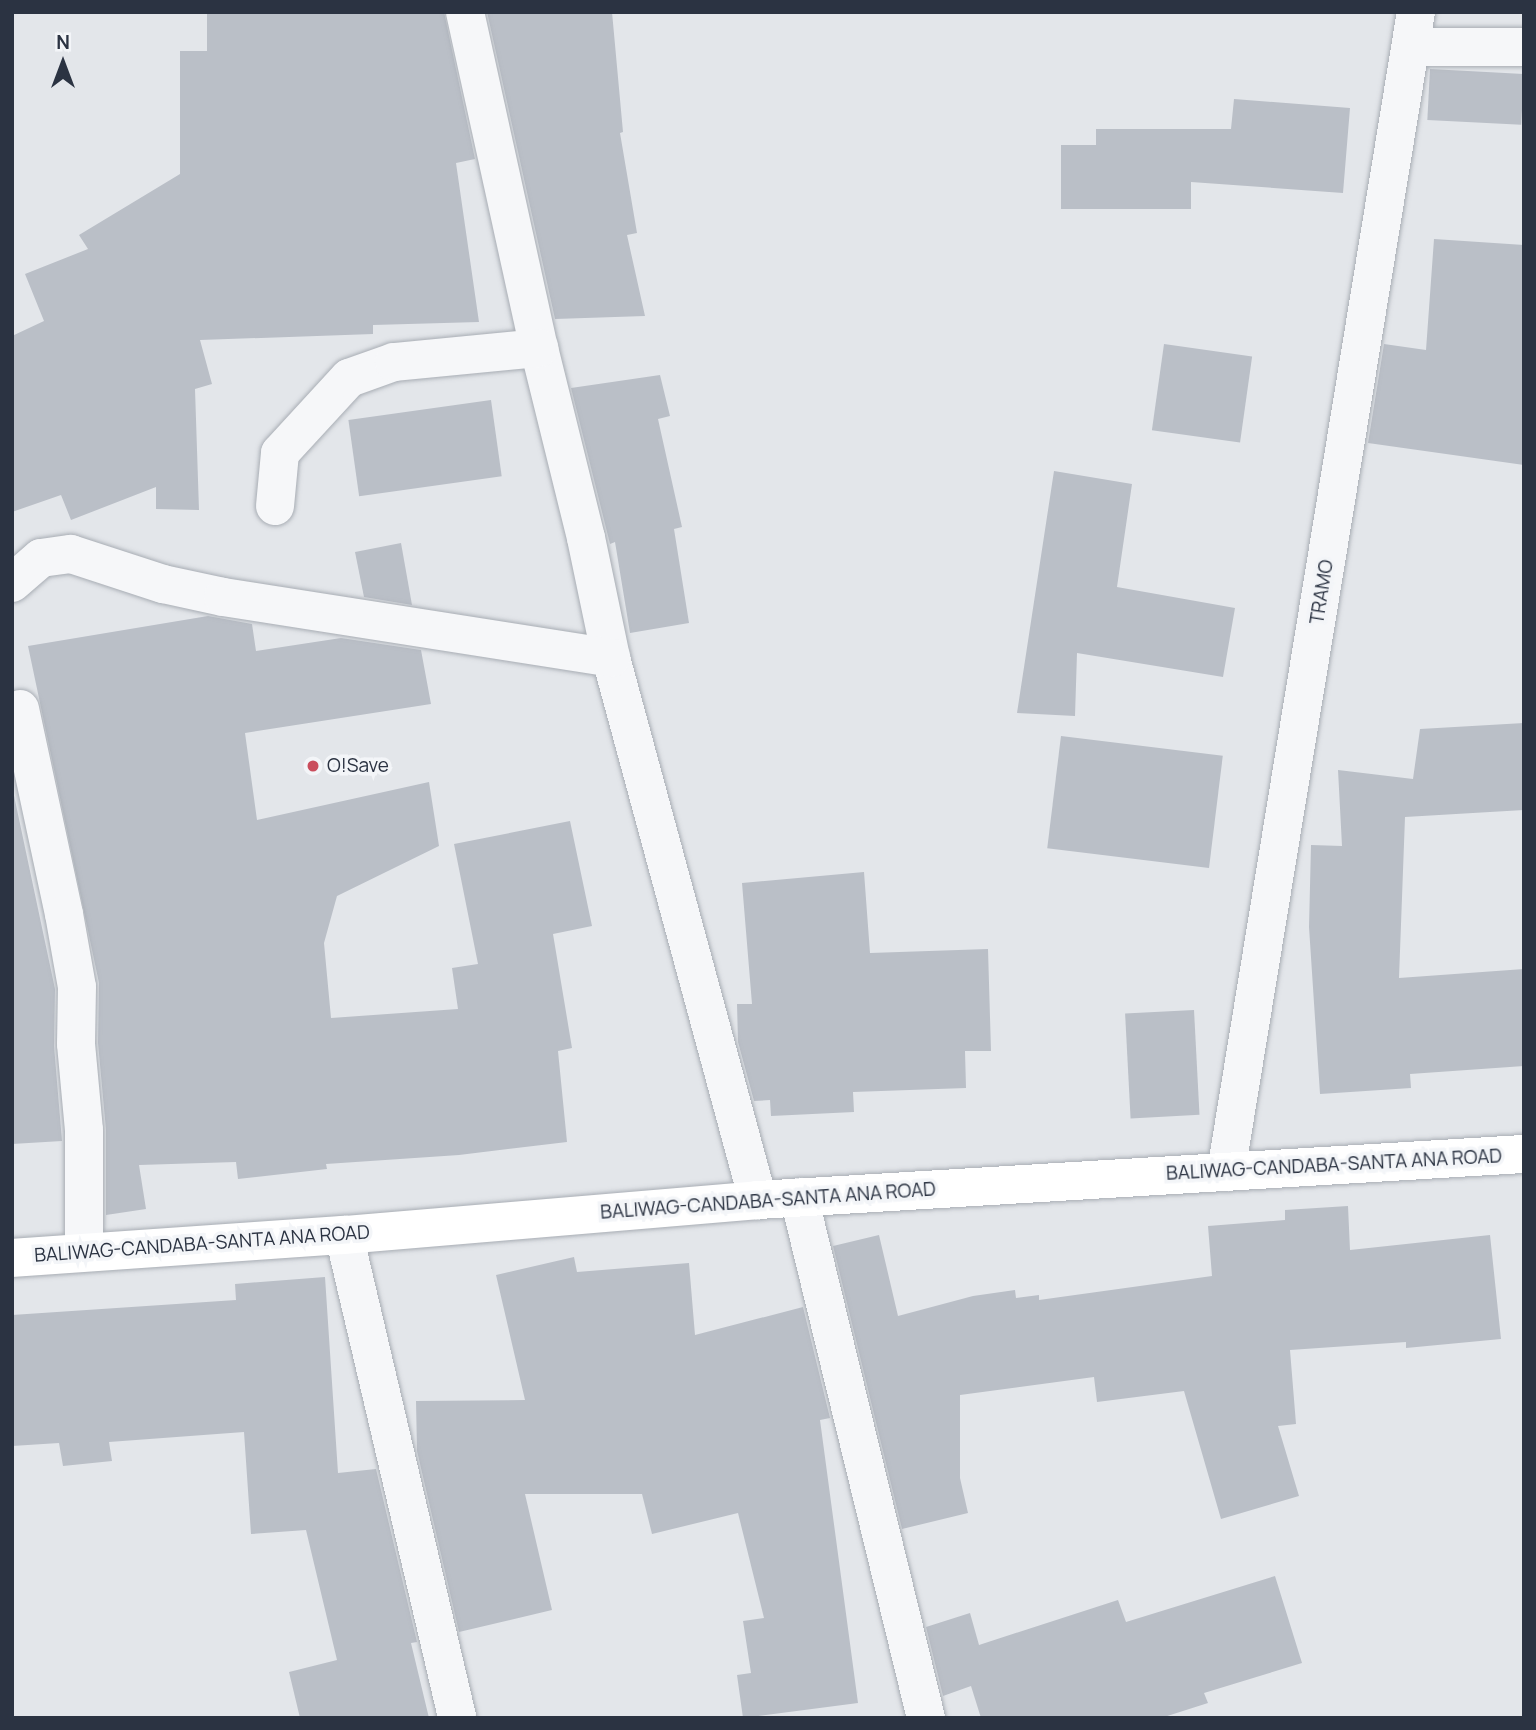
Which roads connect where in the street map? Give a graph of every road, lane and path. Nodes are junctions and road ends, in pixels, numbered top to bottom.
1 (465, 12) edge
2 (1414, 30) edge
3 (1524, 47) edge
4 (539, 348) junction
5 (275, 506) dead end
6 (12, 583) edge
7 (611, 658) junction
8 (20, 709) dead end
9 (1524, 1154) edge
10 (1226, 1172) junction
11 (799, 1197) junction
12 (758, 1200) junction
13 (344, 1235) junction
14 (84, 1252) junction
15 (12, 1258) edge
16 (457, 1718) edge
17 (926, 1718) edge

1 - 4 street
2 - 3 street
2 - 10 street, TRAMO
4 - 5 street
4 - 7 street
6 - 7 street
7 - 12 street
8 - 14 street
9 - 10 main road, BALIWAG-CANDABA-SANTA ANA ROAD
10 - 11 main road, BALIWAG-CANDABA-SANTA ANA ROAD
11 - 12 main road, BALIWAG-CANDABA-SANTA ANA ROAD
11 - 17 street
12 - 13 main road, BALIWAG-CANDABA-SANTA ANA ROAD
13 - 14 main road, BALIWAG-CANDABA-SANTA ANA ROAD
13 - 16 street
14 - 15 main road, BALIWAG-CANDABA-SANTA ANA ROAD

